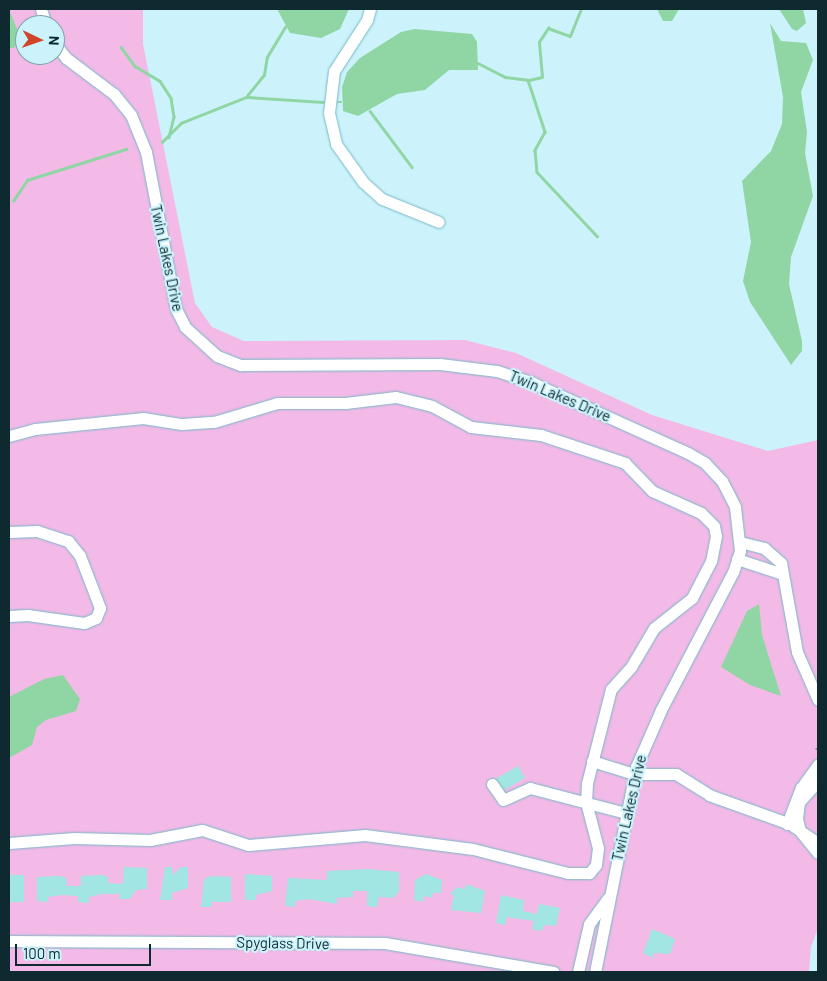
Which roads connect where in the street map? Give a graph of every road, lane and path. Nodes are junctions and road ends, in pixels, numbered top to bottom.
1 (370, 9) edge
2 (65, 55) edge
3 (439, 222) dead end
4 (9, 436) edge
5 (9, 532) edge
6 (740, 542) junction
7 (737, 559) junction
8 (780, 573) junction
9 (9, 616) edge
10 (818, 700) edge
11 (816, 748) dead end
12 (818, 753) edge
13 (592, 764) junction
14 (818, 765) edge
15 (634, 774) junction
16 (818, 781) edge
17 (492, 784) dead end
18 (586, 802) junction
19 (626, 813) junction
20 (787, 824) junction
21 (800, 831) junction
22 (9, 843) edge
23 (818, 843) edge
24 (818, 853) edge
25 (610, 895) junction
26 (9, 941) edge
27 (554, 972) edge
28 (578, 972) edge
29 (596, 972) edge

1 - 3 street
2 - 6 street, Twin Lakes Drive
4 - 13 street
5 - 9 street
6 - 7 street, Twin Lakes Drive
6 - 8 street
7 - 8 street
7 - 15 street, Twin Lakes Drive
8 - 10 street
11 - 12 path
13 - 15 street
13 - 18 street
14 - 20 street
15 - 19 street, Twin Lakes Drive
15 - 20 street
16 - 21 street
17 - 18 street
18 - 19 street
18 - 22 street
19 - 25 street, Twin Lakes Drive
20 - 21 street
21 - 23 street
21 - 24 street
25 - 28 street, Twin Lakes Drive
25 - 29 street, Twin Lakes Drive
26 - 27 street, Spyglass Drive

